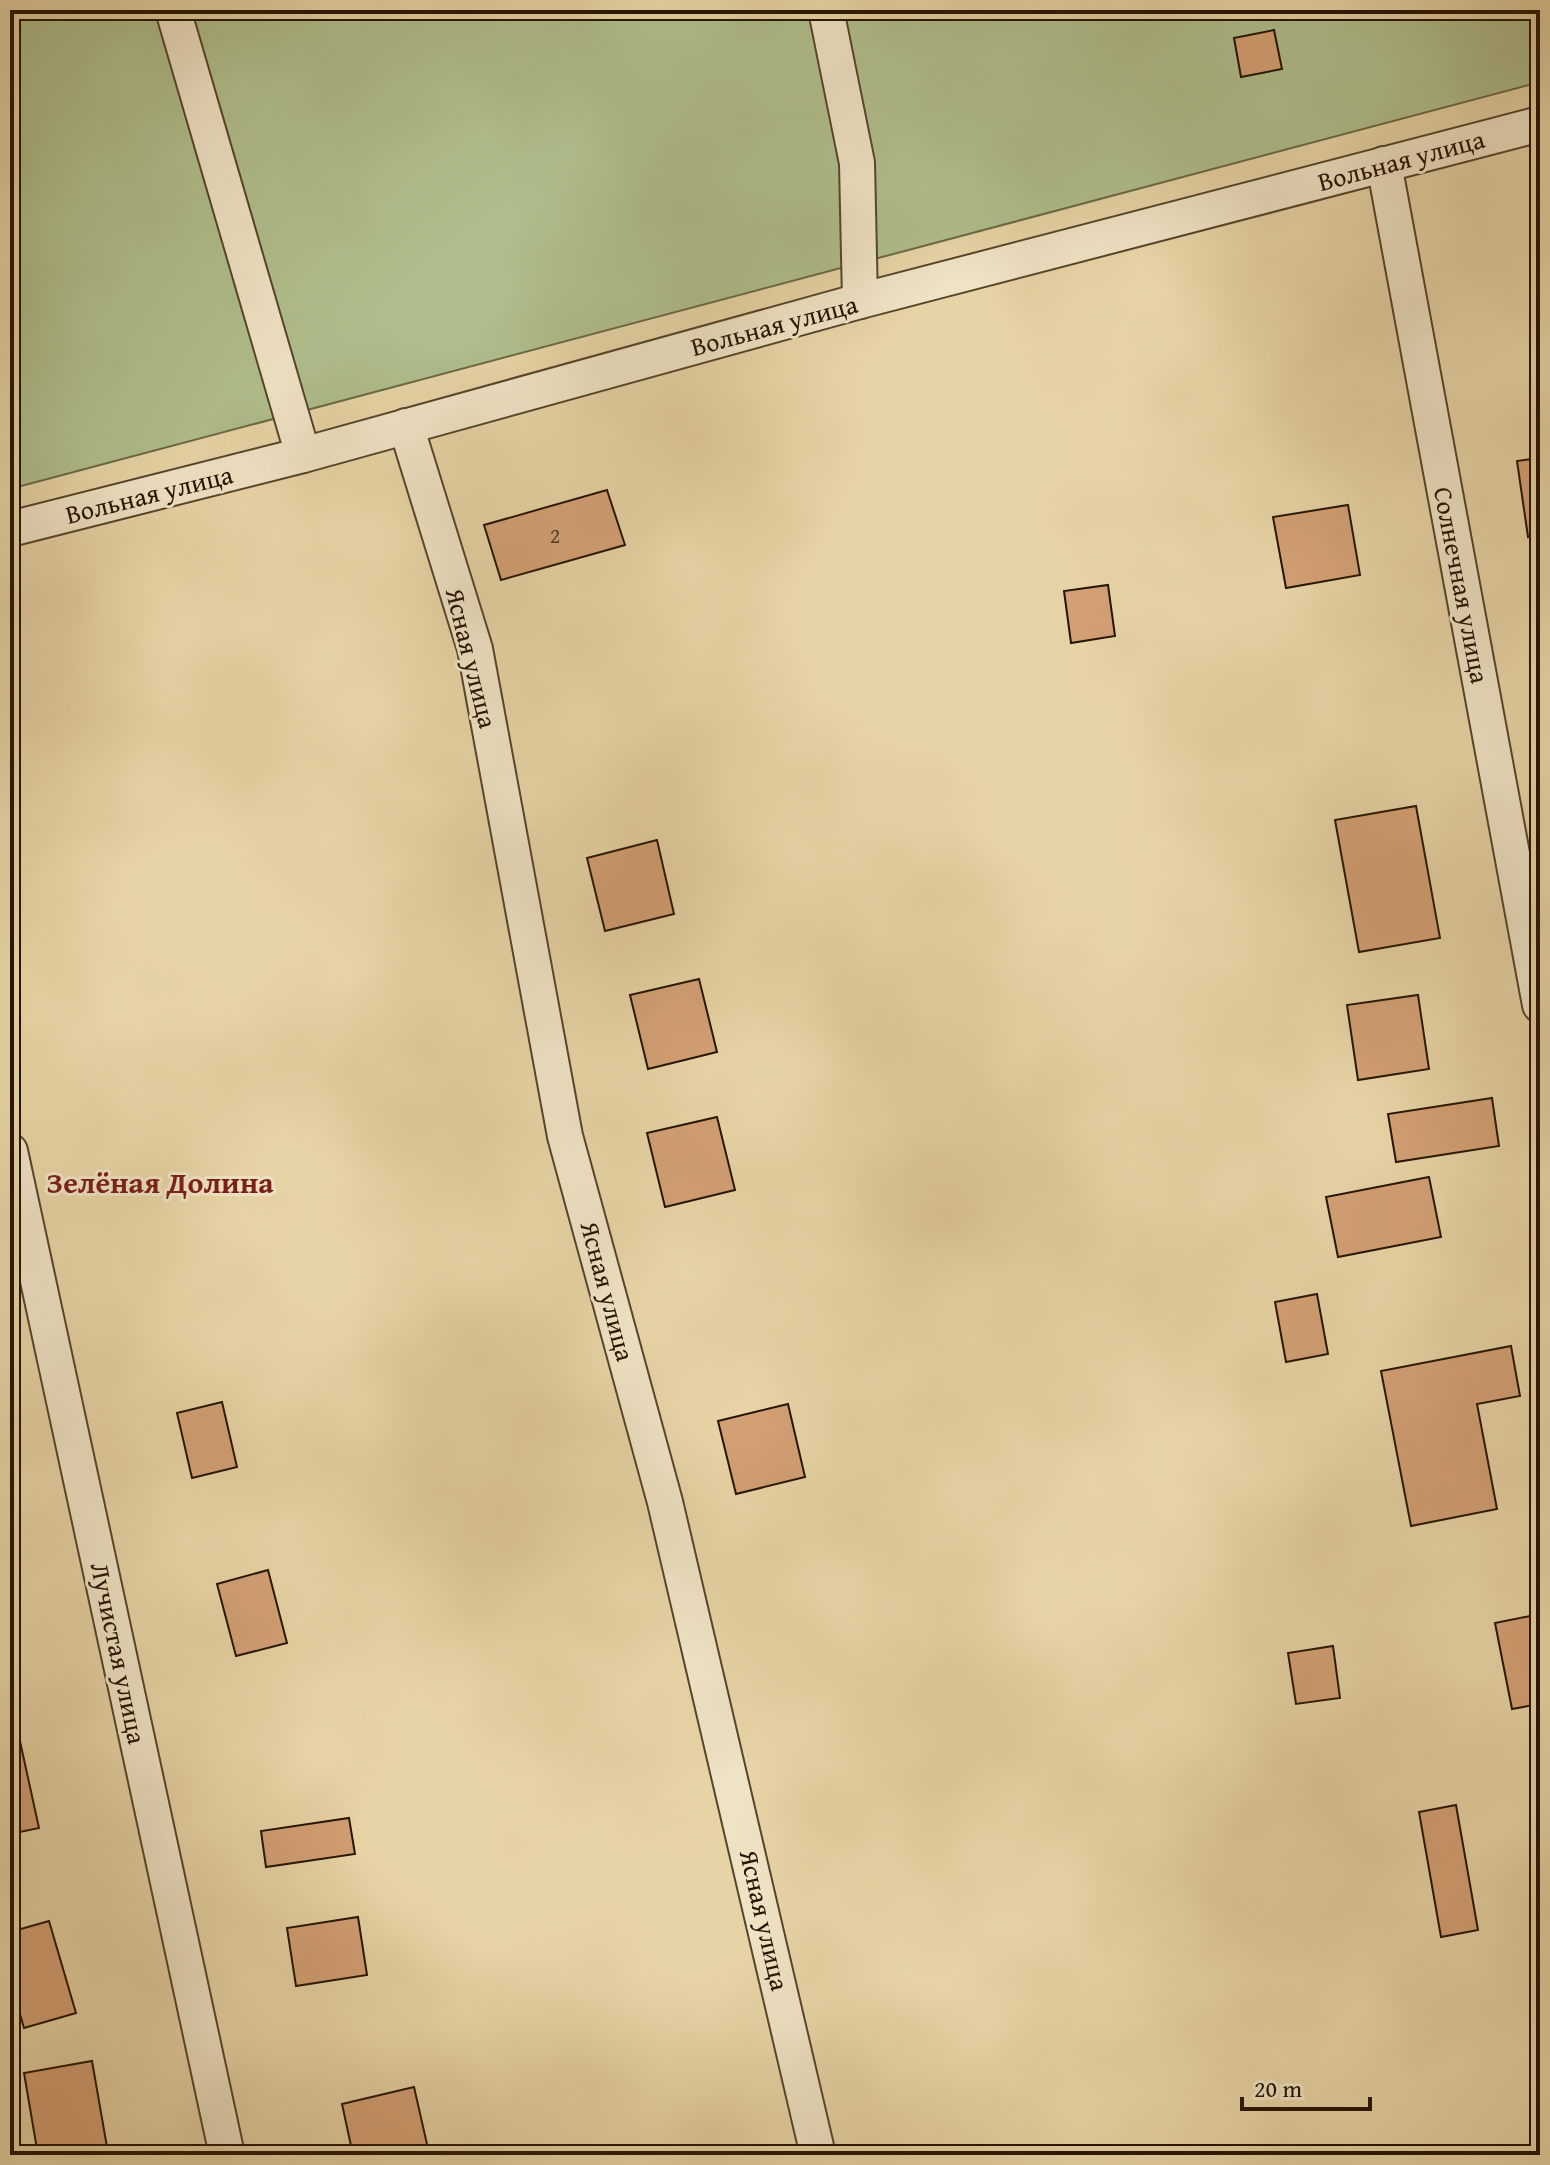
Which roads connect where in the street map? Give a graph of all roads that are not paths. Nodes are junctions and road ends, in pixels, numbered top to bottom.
1 (173, 10) edge
2 (826, 10) edge
3 (1540, 124) edge
4 (1384, 164) junction
5 (860, 301) junction
6 (406, 426) junction
7 (303, 455) junction
8 (10, 529) edge
9 (1540, 1005) edge
10 (10, 1151) edge
11 (227, 2155) edge
12 (818, 2155) edge

1 - 7 street
2 - 5 street
3 - 4 street, Вольная улица
4 - 5 street, Вольная улица
4 - 9 street, Солнечная улица
5 - 6 street, Вольная улица
6 - 7 street, Вольная улица
6 - 12 street, Ясная улица
7 - 8 street, Вольная улица
10 - 11 street, Лучистая улица

